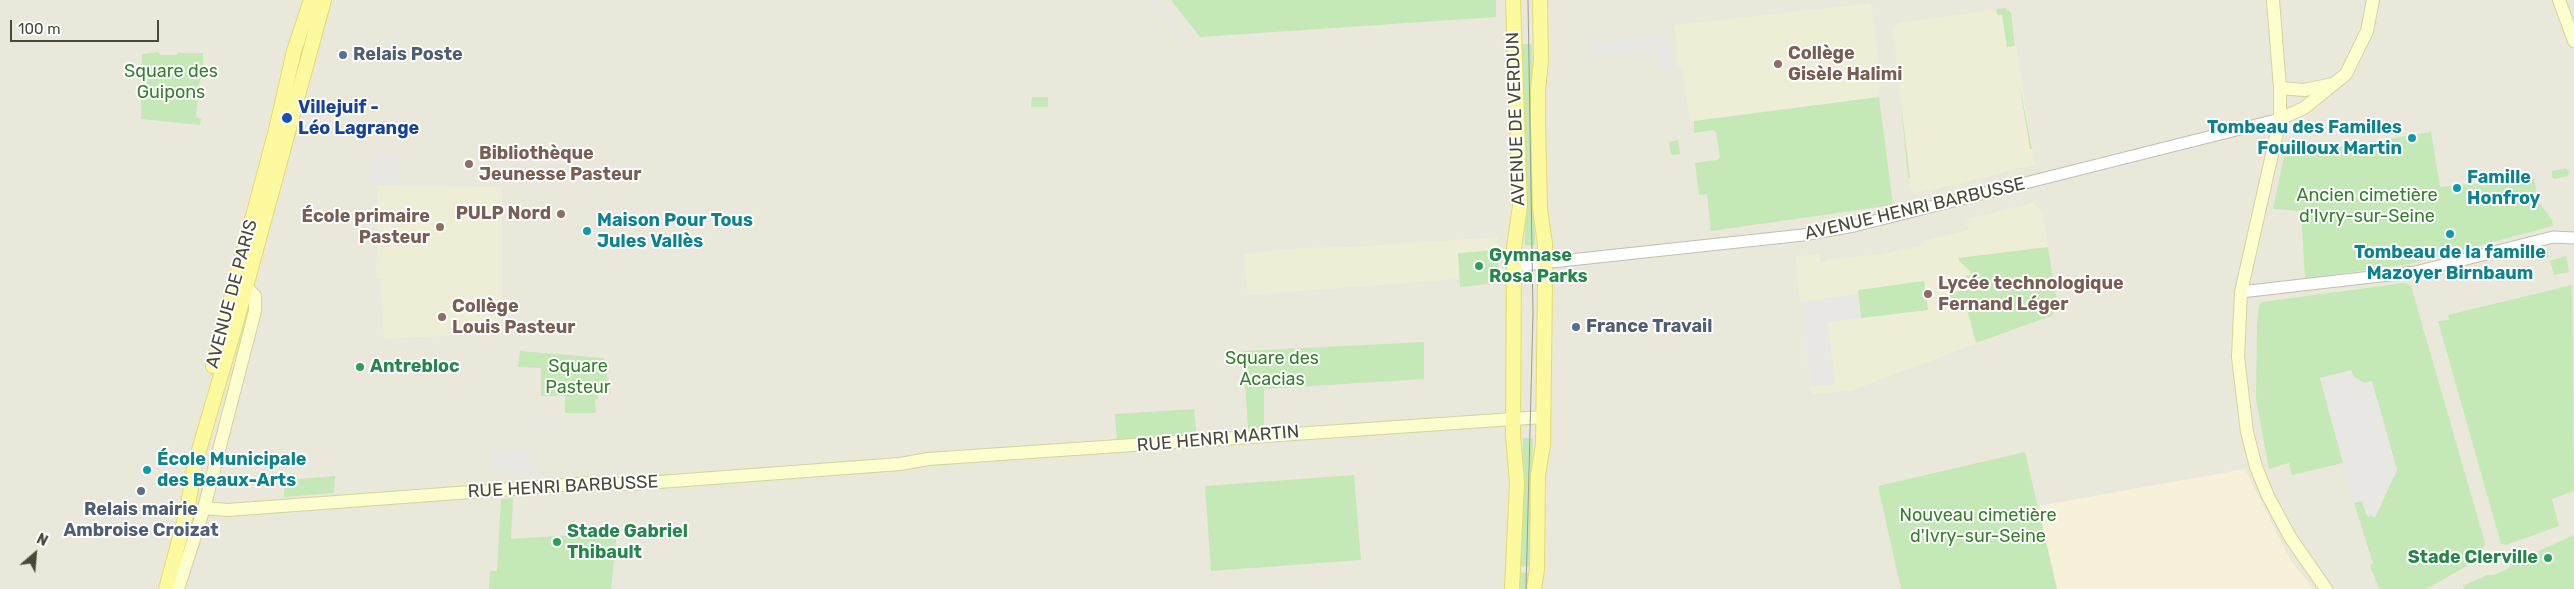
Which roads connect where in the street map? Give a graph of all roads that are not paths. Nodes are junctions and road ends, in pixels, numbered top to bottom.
1 (311, 0) edge
2 (324, 0) edge
3 (1513, 0) edge
4 (1540, 0) edge
5 (2273, 0) edge
6 (2373, 0) edge
7 (2559, 0) edge
8 (2574, 41) edge
9 (2338, 83) junction
10 (2280, 88) junction
11 (2304, 90) junction
12 (2280, 119) junction
13 (2574, 238) edge
14 (1545, 264) junction
15 (1514, 266) junction
16 (240, 285) junction
17 (2241, 292) junction
18 (1543, 416) junction
19 (1513, 418) junction
20 (922, 460) joint
21 (204, 508) junction
22 (157, 589) edge
23 (166, 589) edge
24 (178, 589) edge
25 (1512, 589) edge
26 (1534, 589) edge
27 (2326, 589) edge

1 - 16 main road, AVENUE DE PARIS
2 - 16 main road, AVENUE DE PARIS
3 - 15 main road, AVENUE DE VERDUN
4 - 14 main road, AVENUE DE VERDUN
5 - 10 main road
6 - 9 main road
7 - 8 main road
9 - 11 main road
9 - 12 main road
10 - 11 main road
10 - 12 main road
11 - 12 main road
12 - 14 street, AVENUE HENRI BARBUSSE
12 - 17 main road
13 - 17 street
14 - 15 street, AVENUE HENRI BARBUSSE
14 - 18 main road, AVENUE DE VERDUN
15 - 19 main road, AVENUE DE VERDUN
16 - 21 main road, AVENUE DE PARIS
16 - 22 main road, AVENUE DE PARIS
16 - 23 main road, AVENUE DE PARIS
17 - 27 main road
18 - 19 main road, RUE HENRI MARTIN
18 - 26 main road, AVENUE DE VERDUN
19 - 20 main road, RUE HENRI MARTIN
19 - 25 main road, AVENUE DE VERDUN
20 - 21 main road, RUE HENRI BARBUSSE
21 - 24 main road, AVENUE DE PARIS

